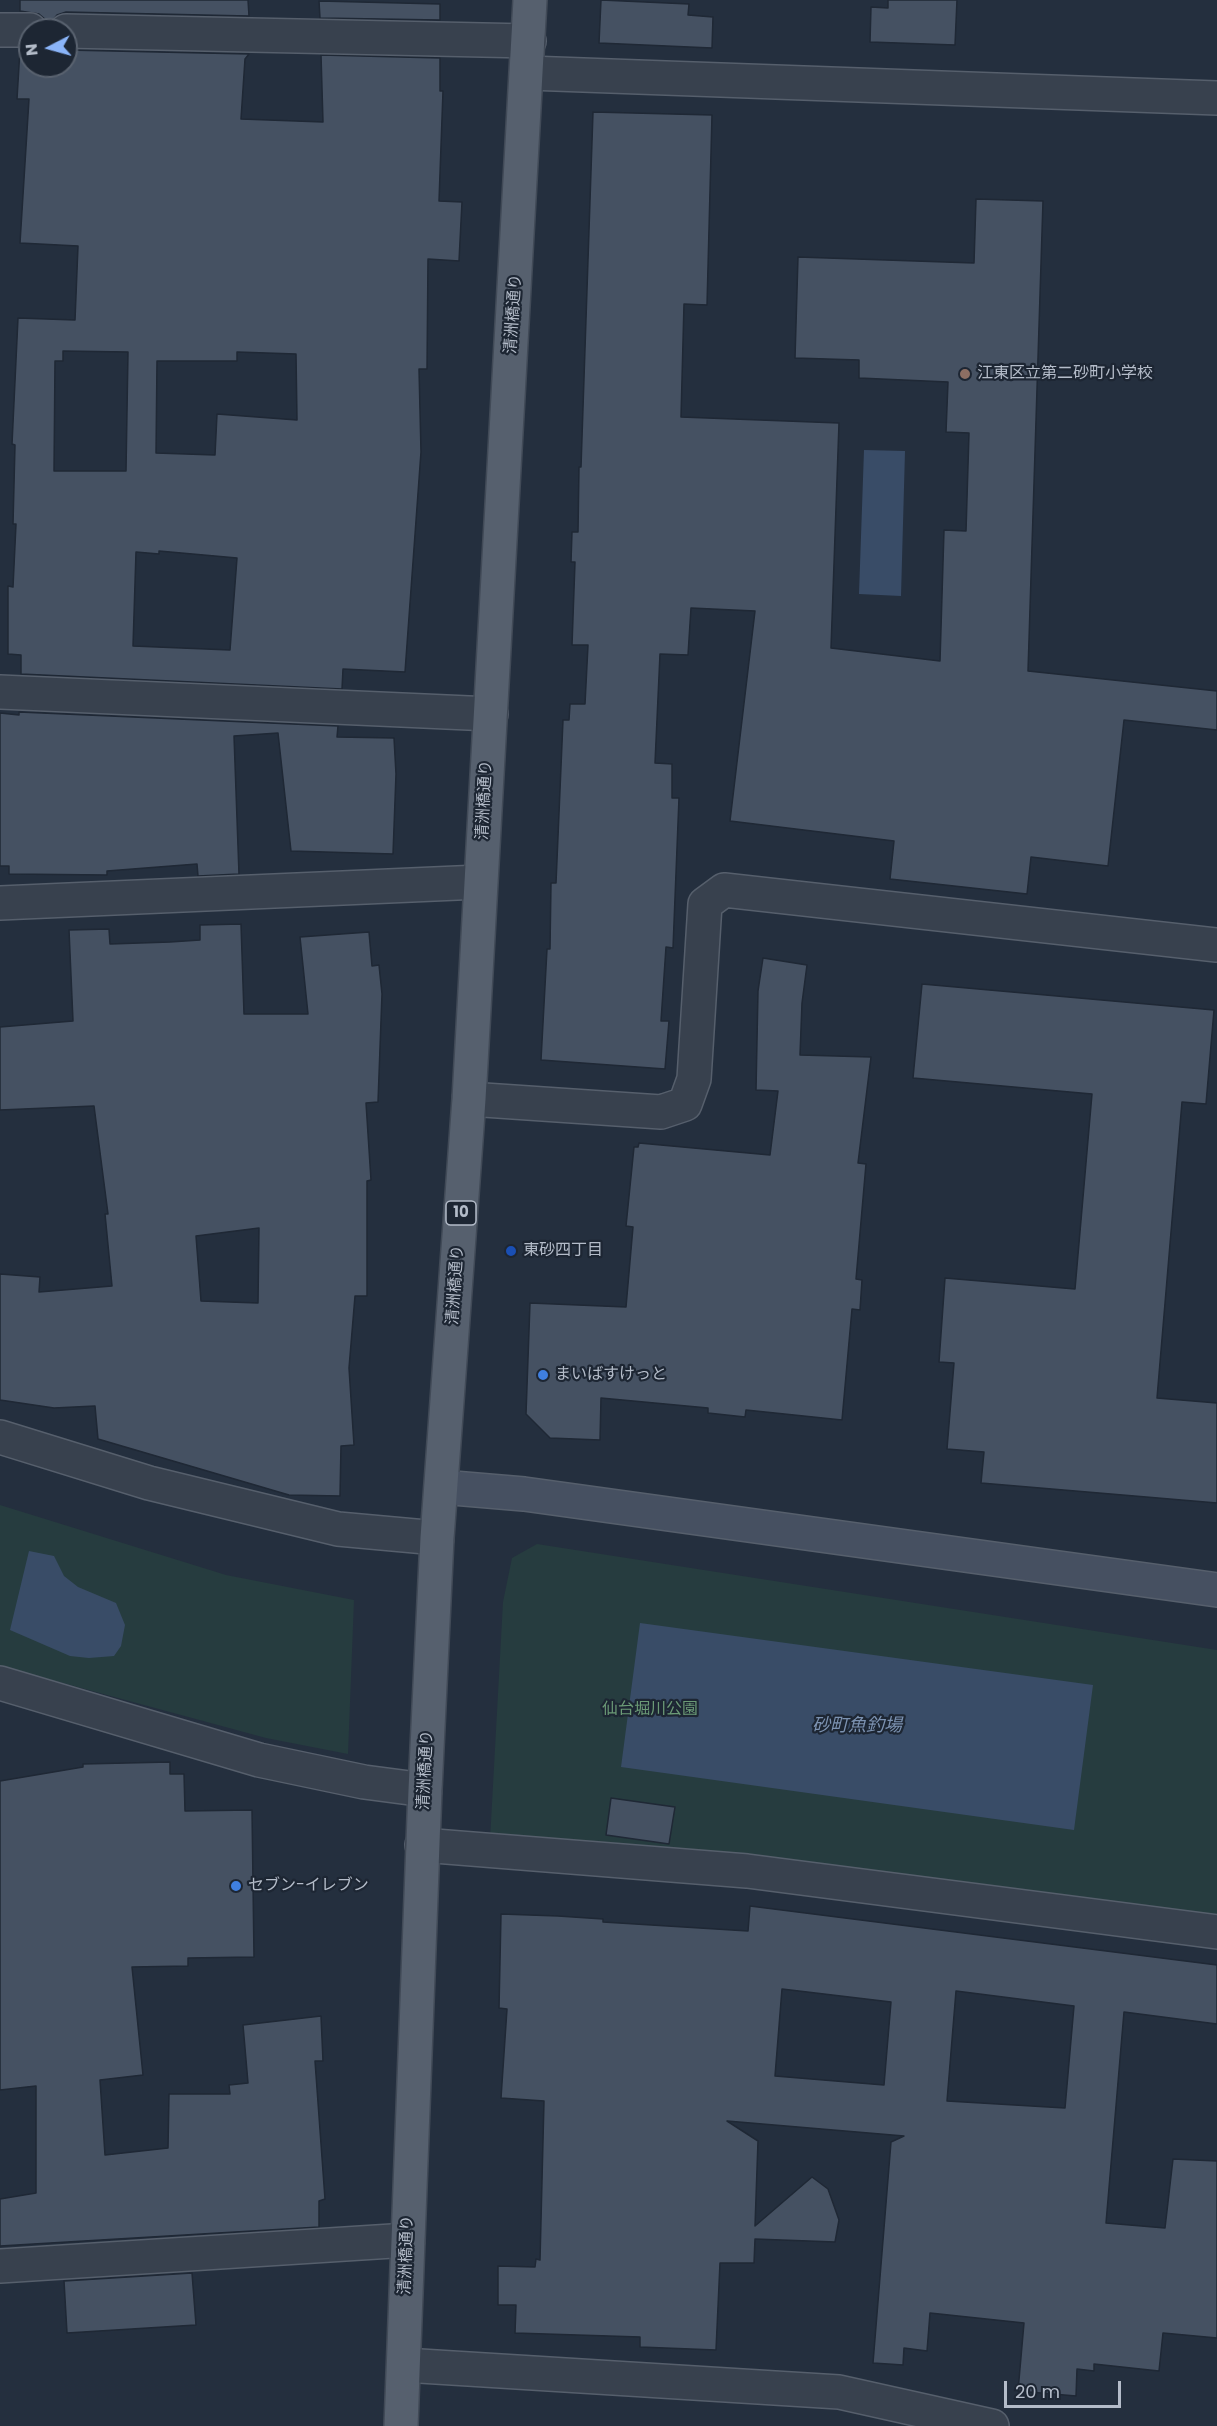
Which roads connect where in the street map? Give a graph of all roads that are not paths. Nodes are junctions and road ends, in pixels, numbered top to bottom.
1 (530, 0) edge
2 (0, 30) edge
3 (18, 30) edge
4 (78, 31) edge
5 (529, 41) junction
6 (528, 73) junction
7 (1217, 98) edge
8 (0, 692) edge
9 (491, 714) junction
10 (480, 882) junction
11 (0, 903) edge
12 (1217, 945) edge
13 (469, 1099) junction
14 (0, 1437) edge
15 (441, 1487) junction
16 (437, 1538) junction
17 (1217, 1590) edge
18 (0, 1683) edge
19 (424, 1790) junction
20 (423, 1845) junction
21 (1217, 1932) edge
22 (408, 2240) junction
23 (0, 2266) edge
24 (404, 2365) junction
25 (401, 2426) edge
26 (992, 2426) edge

1 - 5 main road, 清洲橋通り / 10
2 - 3 street
4 - 5 street
5 - 6 main road, 清洲橋通り / 10
6 - 7 street
6 - 9 main road, 清洲橋通り / 10
8 - 9 street
9 - 10 main road, 清洲橋通り / 10
10 - 11 street
10 - 13 main road, 清洲橋通り / 10
12 - 13 street
13 - 15 main road, 清洲橋通り / 10
14 - 16 street
15 - 16 main road, 清洲橋通り / 10
15 - 17 street
16 - 19 main road, 清洲橋通り / 10
18 - 19 street
19 - 20 main road, 清洲橋通り / 10
20 - 21 street
20 - 22 main road, 清洲橋通り / 10
22 - 23 street
22 - 24 main road, 清洲橋通り / 10
24 - 25 main road, 清洲橋通り / 10
24 - 26 street

